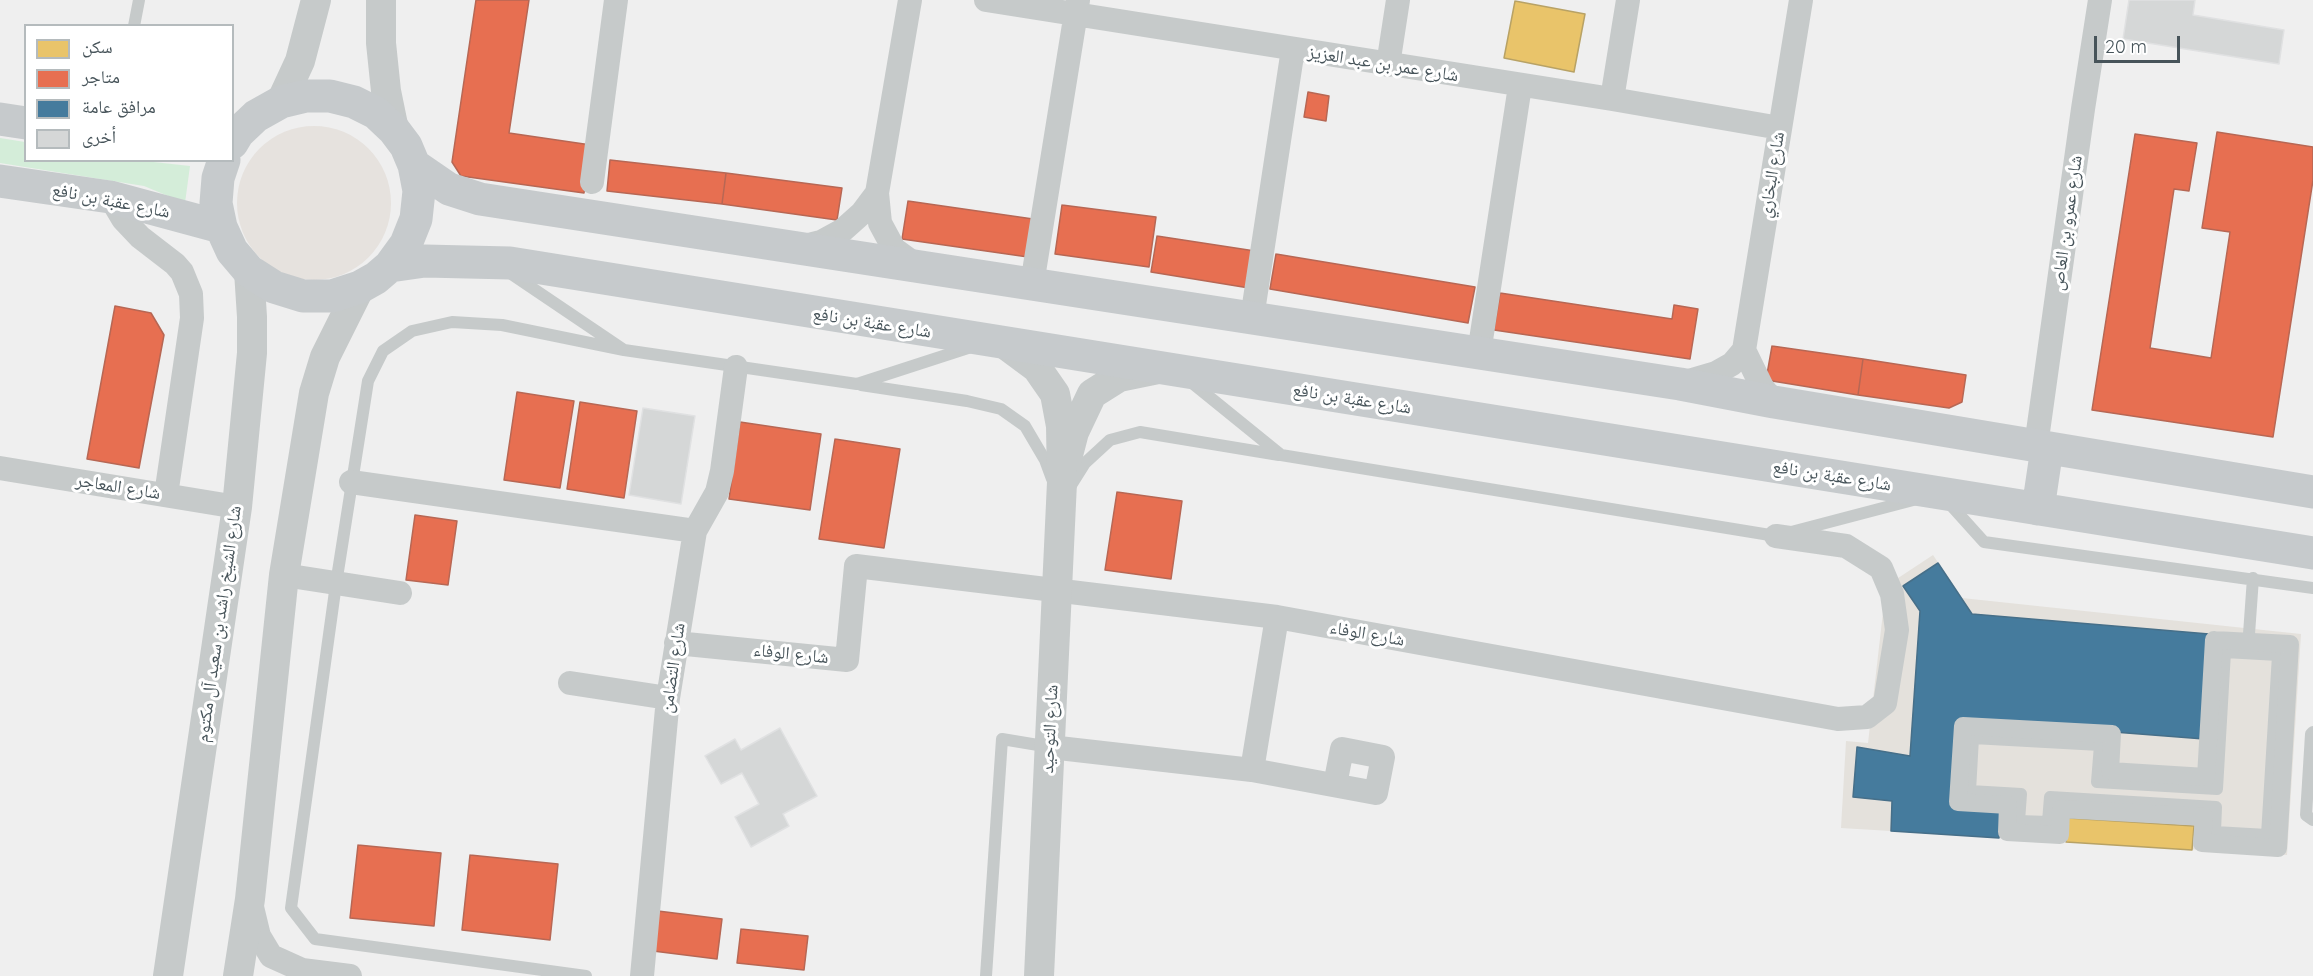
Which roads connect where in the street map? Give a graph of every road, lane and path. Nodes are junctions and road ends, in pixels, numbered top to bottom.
1 (139, 0) edge
2 (316, 0) edge
3 (381, 0) edge
4 (616, 0) edge
5 (910, 0) edge
6 (986, 0) edge
7 (1398, 0) edge
8 (1628, 0) edge
9 (1801, 0) edge
10 (2100, 0) edge
11 (1077, 7) edge
12 (134, 24) edge
13 (1293, 49) junction
14 (1388, 65) junction
15 (1520, 86) junction
16 (1612, 99) junction
17 (257, 114) edge
18 (0, 119) edge
19 (24, 123) edge
20 (1780, 128) junction
21 (394, 130) junction
22 (234, 140) edge
23 (223, 162) edge
24 (414, 165) junction
25 (0, 181) edge
26 (592, 182) dead end
27 (877, 193) junction
28 (110, 197) junction
29 (221, 227) junction
30 (798, 248) junction
31 (494, 263) junction
32 (390, 266) junction
33 (917, 266) junction
34 (249, 271) junction
35 (1032, 284) junction
36 (360, 287) junction
37 (1252, 318) junction
38 (996, 343) junction
39 (624, 350) junction
40 (1744, 350) junction
41 (1479, 353) junction
42 (736, 368) junction
43 (1169, 370) junction
44 (856, 384) junction
45 (1680, 384) junction
46 (1774, 402) junction
47 (2041, 447) junction
48 (1281, 455) junction
49 (0, 468) edge
50 (351, 482) junction
51 (1062, 492) junction
52 (2313, 492) edge
53 (1940, 493) junction
54 (166, 495) junction
55 (237, 507) junction
56 (2038, 509) junction
57 (695, 531) junction
58 (1776, 536) junction
59 (2313, 553) edge
60 (284, 575) junction
61 (2253, 578) junction
62 (336, 584) junction
63 (2313, 588) edge
64 (1057, 589) junction
65 (400, 593) dead end
66 (1277, 617) junction
67 (676, 643) junction
68 (2248, 648) junction
69 (570, 683) dead end
70 (668, 698) junction
71 (2313, 732) edge
72 (1050, 747) junction
73 (1252, 770) junction
74 (1335, 785) dead end
75 (2313, 820) edge
76 (250, 899) junction
77 (302, 970) junction
78 (168, 976) edge
79 (238, 976) edge
80 (278, 976) edge
81 (350, 976) edge
82 (586, 976) edge
83 (642, 976) edge
84 (986, 976) edge
85 (1039, 976) edge

1 - 12 lane
2 - 17 street
3 - 21 street
4 - 26 street
5 - 27 street
6 - 11 street, شارع عمر بن عبد العزيز
7 - 14 street
8 - 16 street
9 - 20 street, شارع البخاري
10 - 47 street, شارع عمرو بن العاص
11 - 13 street, شارع عمر بن عبد العزيز
11 - 35 street
13 - 14 street, شارع عمر بن عبد العزيز
13 - 37 street
14 - 15 street, شارع عمر بن عبد العزيز
15 - 16 street, شارع عمر بن عبد العزيز
15 - 41 street
16 - 20 street, شارع عمر بن عبد العزيز
17 - 21 main road
17 - 22 main road
18 - 19 main road
20 - 40 street, شارع البخاري
21 - 24 main road
23 - 29 main road
24 - 30 main road
24 - 32 main road
25 - 28 main road, شارع عقبة بن نافع
27 - 30 street
27 - 33 street
28 - 29 main road, شارع عقبة بن نافع
28 - 54 street
29 - 34 main road
30 - 33 main road
31 - 32 main road, شارع عقبة بن نافع
31 - 38 main road, شارع عقبة بن نافع
31 - 39 lane
32 - 36 main road
33 - 35 main road
34 - 36 main road
34 - 55 street, شارع الشيخ راشد بن سعيد آل مكتوم
35 - 37 main road
36 - 60 street
37 - 41 main road
38 - 43 main road, شارع عقبة بن نافع
38 - 44 lane
38 - 51 street, شارع التوحيد
39 - 42 lane
39 - 50 lane
40 - 45 street
40 - 46 street
41 - 45 main road
42 - 44 lane
42 - 57 street, شارع التضامن
43 - 48 lane
43 - 51 street, شارع التوحيد
43 - 53 main road, شارع عقبة بن نافع
44 - 51 lane
45 - 46 main road
46 - 47 main road
47 - 52 main road
47 - 56 main road
48 - 51 lane
48 - 58 lane
49 - 54 street, شارع المعاجر
50 - 57 street
50 - 62 lane
51 - 64 street, شارع التوحيد
53 - 56 main road, شارع عقبة بن نافع
53 - 58 lane
53 - 61 lane
54 - 55 street, شارع المعاجر
55 - 78 street, شارع الشيخ راشد بن سعيد آل مكتوم
56 - 59 main road, شارع عقبة بن نافع
57 - 67 street, شارع التضامن
58 - 66 street, شارع الوفاء
60 - 62 street
60 - 76 street
61 - 63 lane
61 - 68 lane
62 - 65 street
62 - 82 lane
64 - 66 street, شارع الوفاء
64 - 67 street, شارع الوفاء
64 - 72 street, شارع التوحيد
66 - 73 street
67 - 70 street, شارع التضامن
68 - 68 street
69 - 70 street
70 - 83 street, شارع التضامن
71 - 75 lane
72 - 73 street
72 - 84 lane
72 - 85 street, شارع التوحيد
73 - 74 street
76 - 77 street
76 - 79 street
77 - 80 street
77 - 81 street

